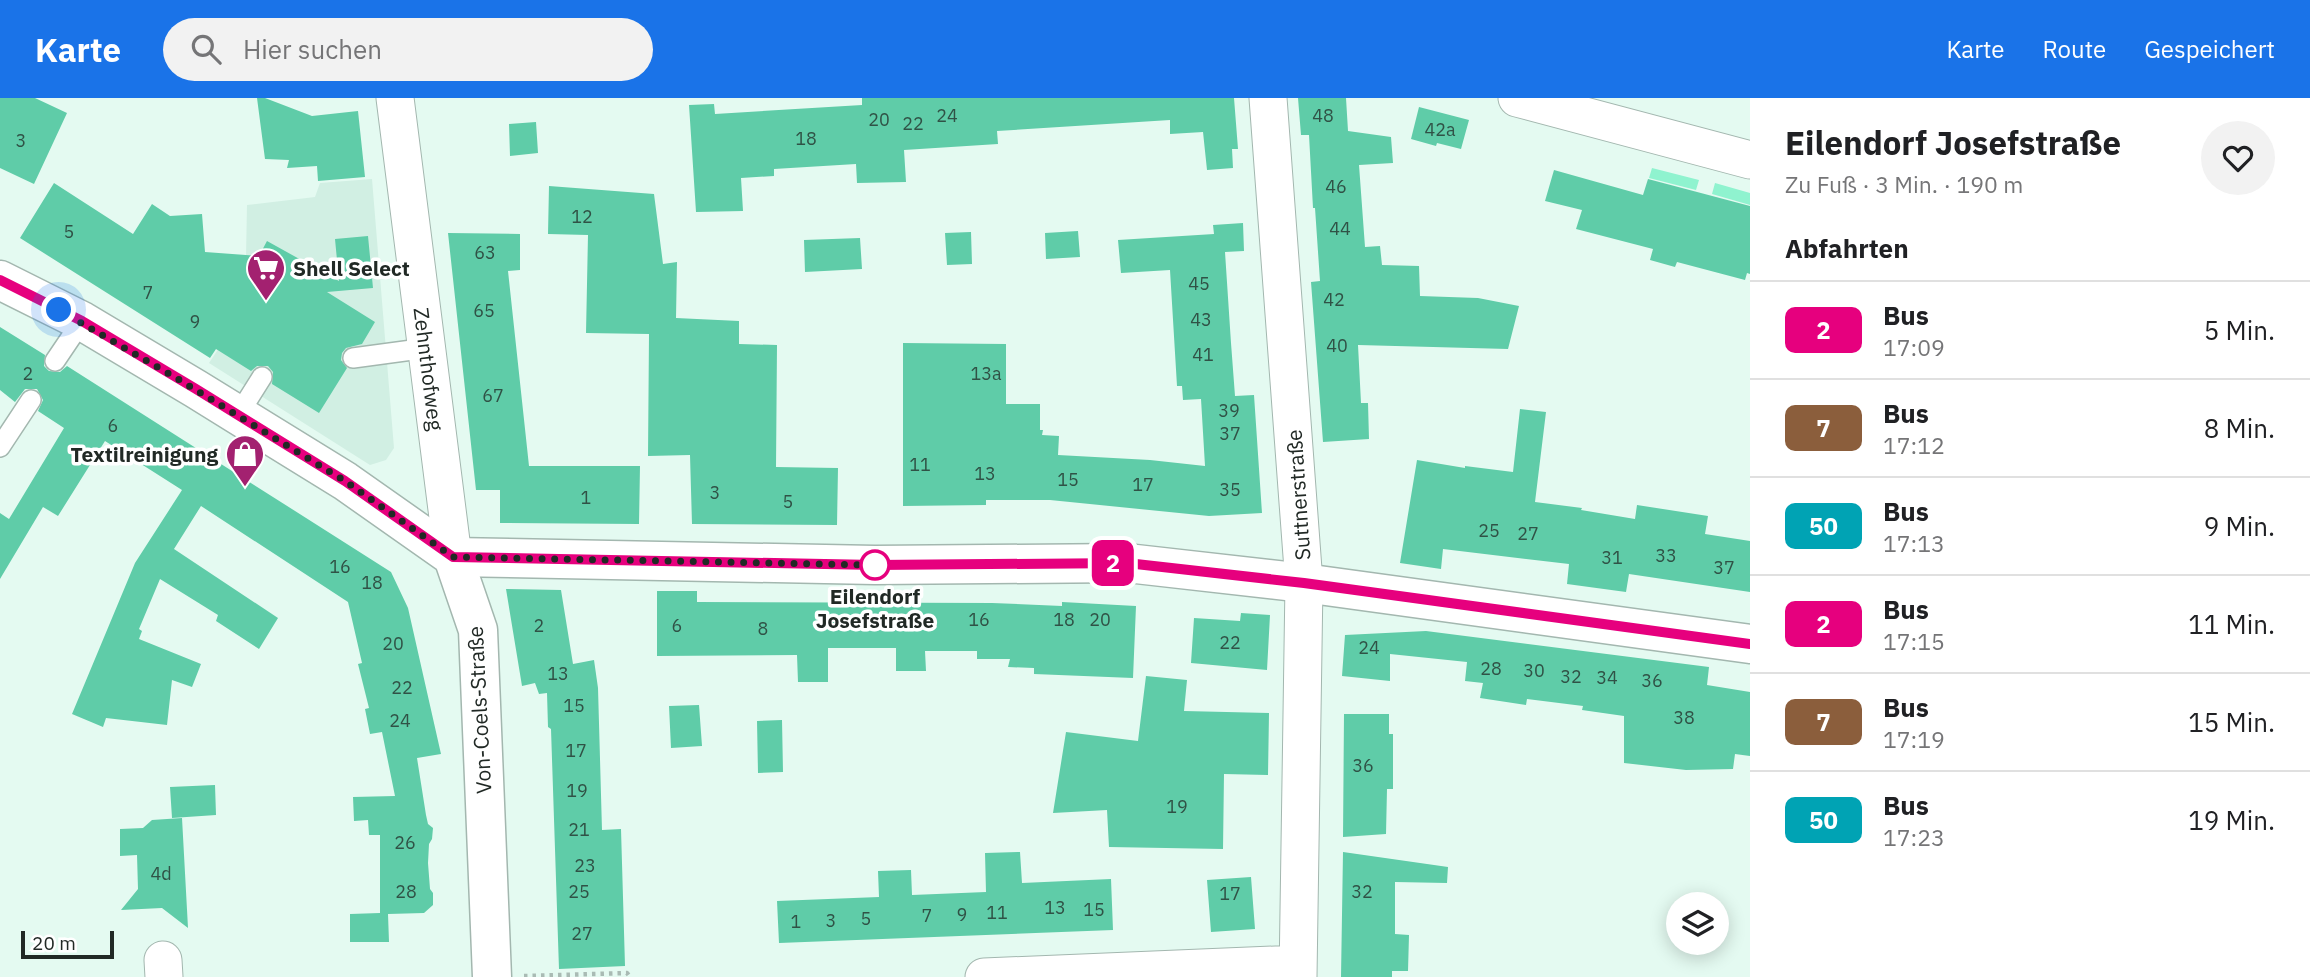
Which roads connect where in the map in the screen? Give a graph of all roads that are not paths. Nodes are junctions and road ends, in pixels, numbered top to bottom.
1 (395, 98) edge
2 (1268, 98) edge
3 (1517, 98) edge
4 (1750, 160) edge
5 (0, 280) edge
6 (82, 321) junction
7 (427, 348) junction
8 (353, 358) dead end
9 (55, 361) dead end
10 (262, 377) dead end
11 (31, 400) dead end
12 (238, 415) junction
13 (0, 447) edge
14 (453, 557) junction
15 (1304, 583) junction
16 (1750, 644) edge
17 (1298, 971) edge
18 (492, 977) edge
19 (984, 977) edge

1 - 7 street, Zehnthofweg
2 - 15 street, Suttnerstraße
3 - 4 street
5 - 6 street
6 - 9 lane
6 - 12 street
7 - 8 lane
7 - 14 street, Zehnthofweg
10 - 12 lane
11 - 13 lane
12 - 14 street
14 - 15 street
14 - 18 street, Von-Coels-Straße
15 - 16 street
15 - 17 street, Suttnerstraße
17 - 19 street

